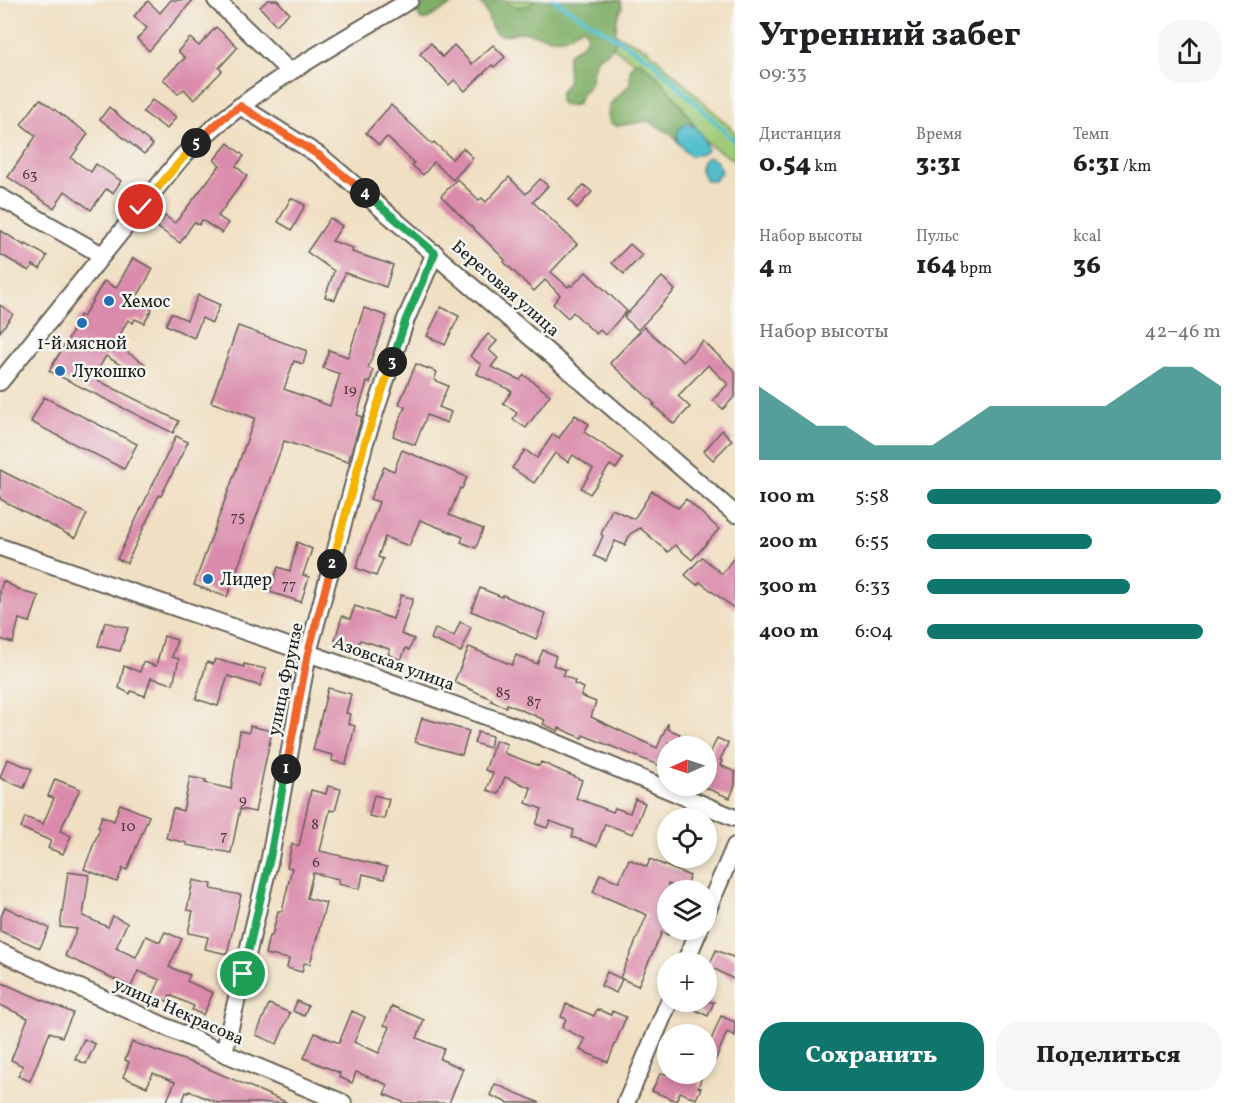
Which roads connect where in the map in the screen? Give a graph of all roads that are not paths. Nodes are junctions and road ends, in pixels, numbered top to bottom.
1 (216, 0) edge
2 (410, 0) edge
3 (290, 72) junction
4 (240, 106) junction
5 (0, 198) edge
6 (435, 253) junction
7 (102, 255) junction
8 (0, 382) edge
9 (735, 514) edge
10 (0, 547) edge
11 (308, 653) junction
12 (735, 818) edge
13 (735, 846) edge
14 (717, 888) edge
15 (0, 952) edge
16 (665, 1012) edge
17 (224, 1053) junction
18 (343, 1103) edge
19 (626, 1103) edge

1 - 3 street
2 - 3 street
3 - 4 street
4 - 6 street, Береговая улица
4 - 7 street
5 - 7 street
6 - 9 street, Береговая улица
6 - 11 street, улица Фрунзе
7 - 8 street
10 - 11 street, Азовская улица
11 - 12 street, Азовская улица
11 - 17 street, улица Фрунзе
13 - 14 street
15 - 17 street, улица Некрасова
16 - 19 street
17 - 18 street, улица Некрасова

